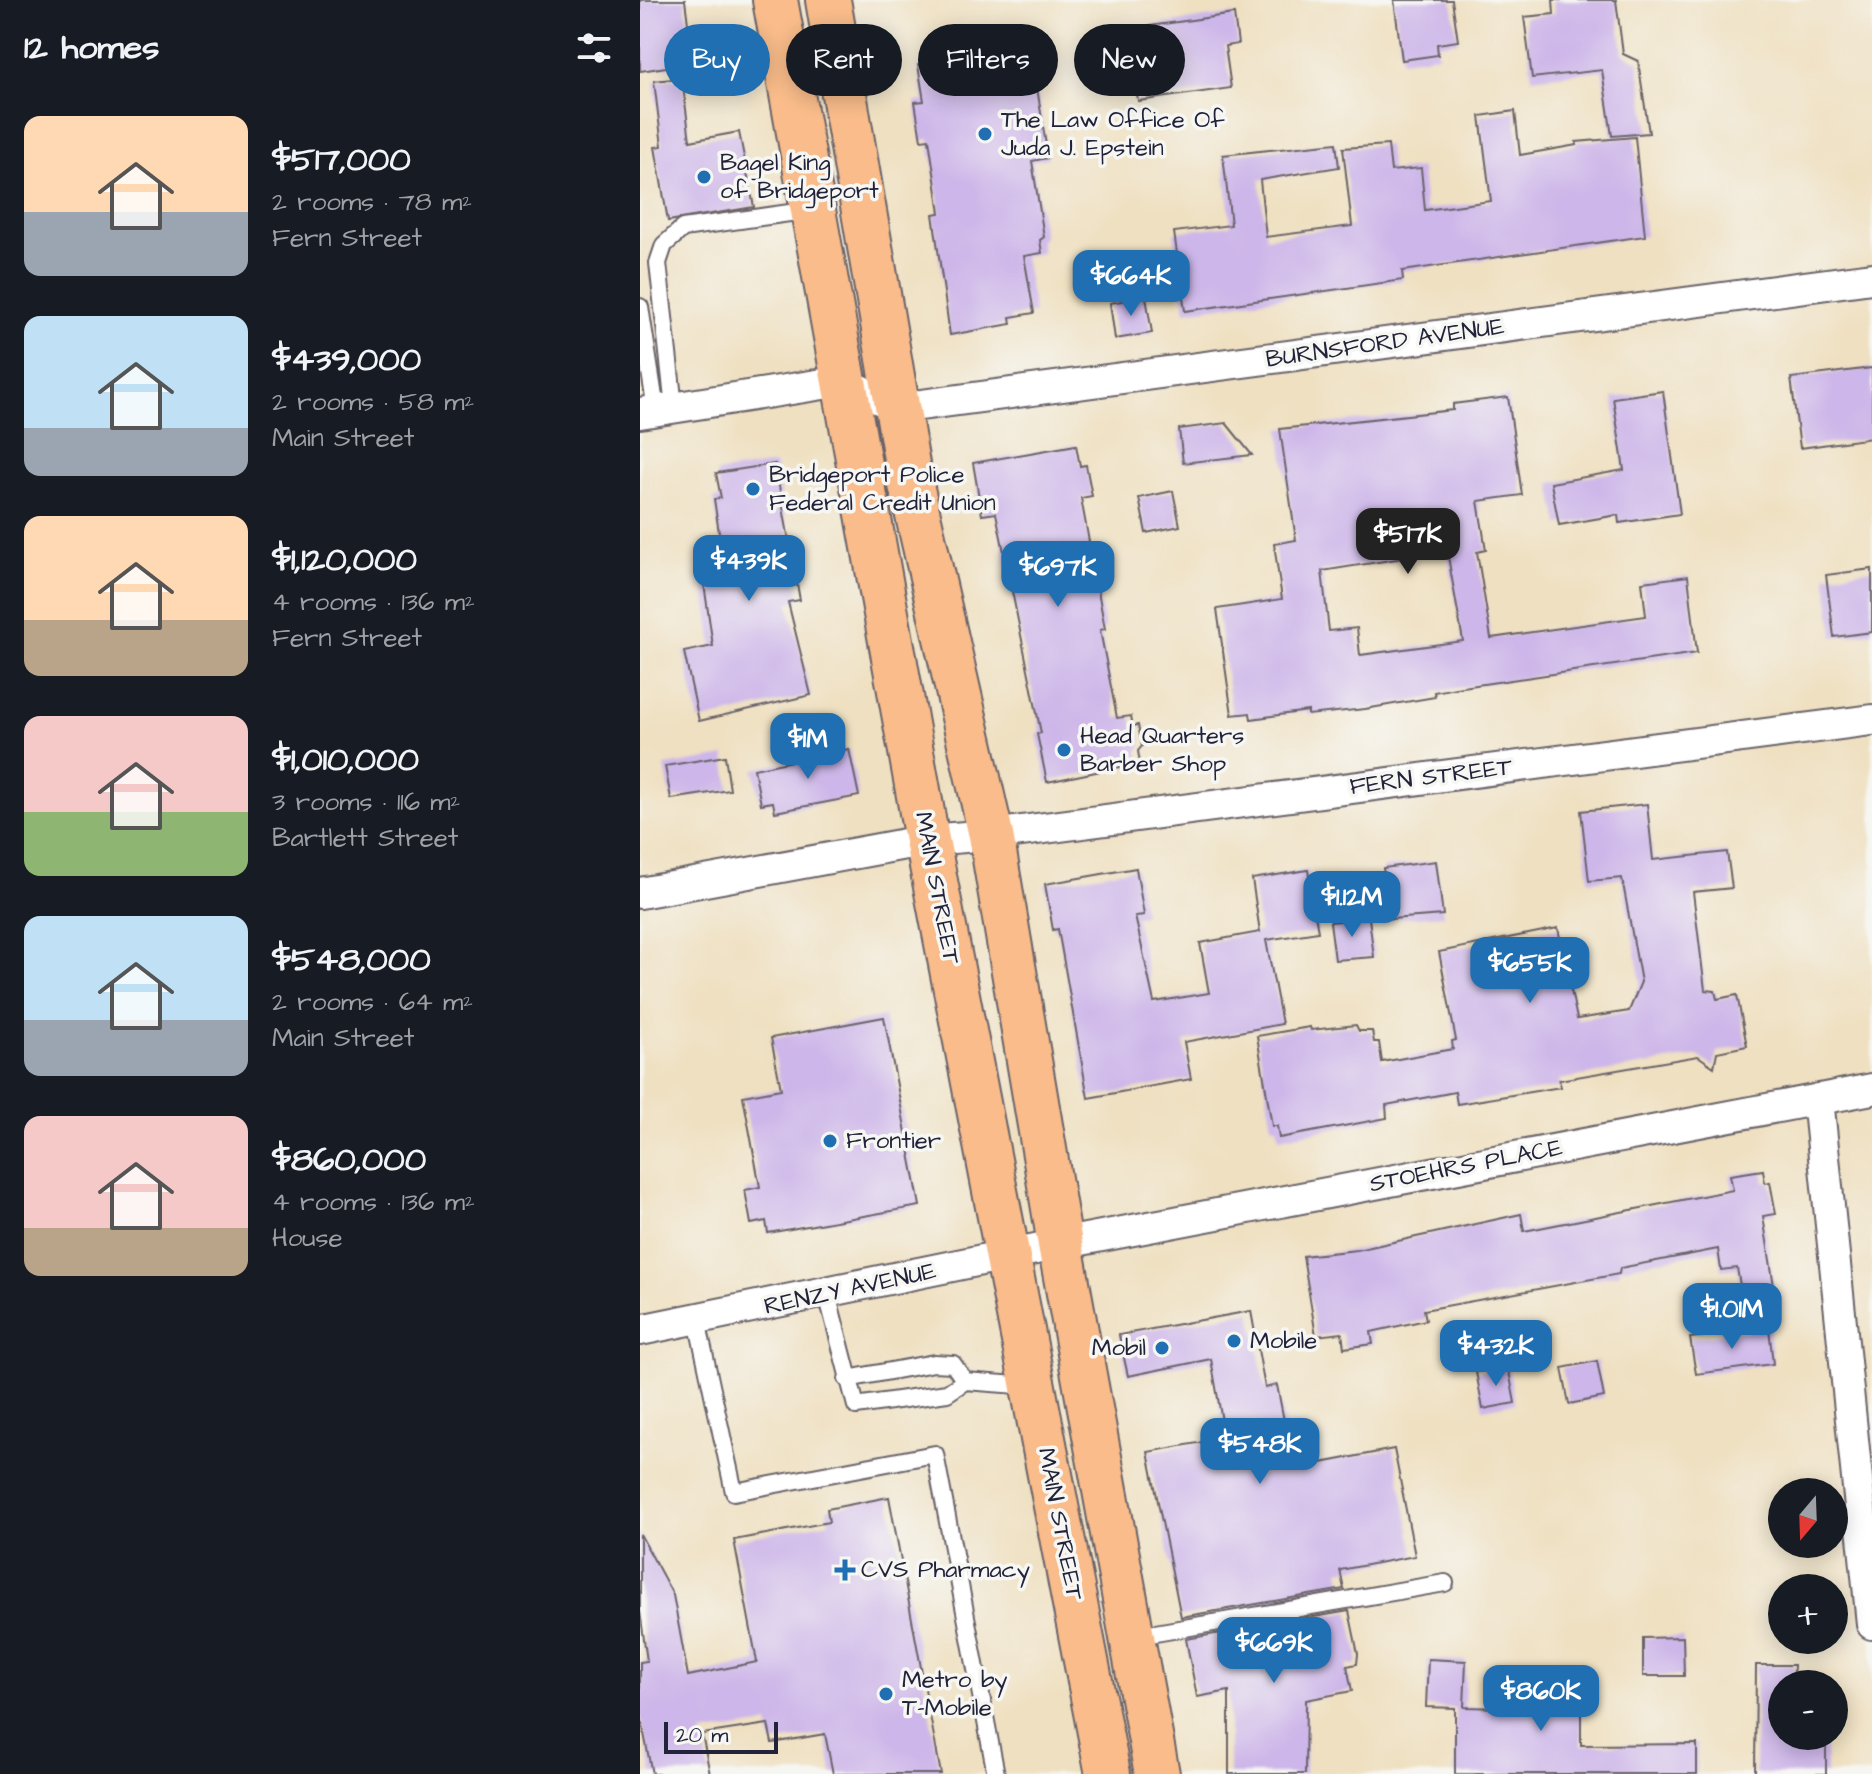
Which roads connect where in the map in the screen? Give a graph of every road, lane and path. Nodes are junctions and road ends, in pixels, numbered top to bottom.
1 (775, 0) edge
2 (828, 0) edge
3 (812, 210) junction
4 (1872, 278) edge
5 (640, 307) edge
6 (842, 381) junction
7 (898, 408) junction
8 (657, 410) edge
9 (1872, 720) edge
10 (991, 835) junction
11 (927, 840) junction
12 (640, 893) edge
13 (1872, 1089) edge
14 (1818, 1099) junction
15 (1060, 1244) junction
16 (1008, 1255) junction
17 (827, 1294) junction
18 (697, 1320) junction
19 (640, 1330) edge
20 (847, 1379) junction
21 (965, 1381) junction
22 (1033, 1386) junction
23 (1445, 1583) dead end
24 (1872, 1624) edge
25 (1131, 1637) junction
26 (996, 1774) edge
27 (1108, 1774) edge
28 (1157, 1774) edge

1 - 3 main road, MAIN STREET
2 - 7 main road, MAIN STREET
3 - 6 main road, MAIN STREET
3 - 8 lane
4 - 7 street, BURNSFORD AVENUE
5 - 8 lane
6 - 7 street
6 - 8 street
6 - 11 main road, MAIN STREET
7 - 10 main road, MAIN STREET
9 - 10 street, FERN STREET
10 - 11 street, FERN STREET
10 - 15 main road, MAIN STREET
11 - 12 street, FERN STREET
11 - 16 main road, MAIN STREET
13 - 14 street, STOEHRS PLACE
14 - 15 street, STOEHRS PLACE
14 - 24 street
15 - 16 street, RENZY AVENUE
15 - 25 main road, MAIN STREET
16 - 17 street, RENZY AVENUE
16 - 22 main road, MAIN STREET
17 - 18 street, RENZY AVENUE
17 - 20 lane
18 - 19 street, RENZY AVENUE
18 - 26 lane
20 - 21 lane
20 - 21 lane
21 - 22 lane
22 - 27 main road, MAIN STREET
23 - 25 lane
25 - 28 main road, MAIN STREET

